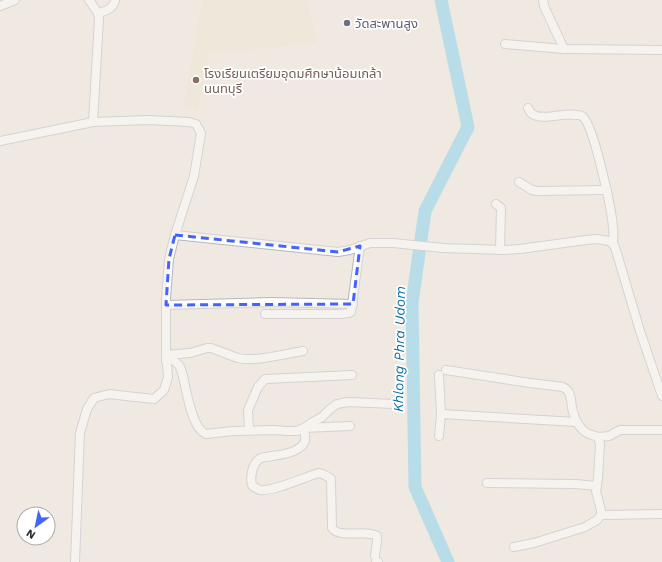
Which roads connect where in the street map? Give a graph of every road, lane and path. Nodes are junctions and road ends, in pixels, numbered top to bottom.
1 (14, 0) edge
2 (89, 0) edge
3 (115, 0) edge
4 (543, 0) edge
5 (0, 6) edge
6 (98, 13) junction
7 (505, 44) dead end
8 (564, 49) junction
9 (662, 50) edge
10 (528, 108) dead end
11 (93, 122) junction
12 (0, 141) edge
13 (519, 182) dead end
14 (606, 190) junction
15 (496, 204) dead end
16 (175, 235) junction
17 (612, 244) junction
18 (360, 246) junction
19 (500, 250) junction
20 (352, 304) junction
21 (166, 305) junction
22 (265, 314) dead end
23 (303, 351) dead end
24 (166, 358) junction
25 (446, 370) dead end
26 (352, 375) dead end
27 (439, 375) dead end
28 (662, 396) edge
29 (394, 404) dead end
30 (441, 414) junction
31 (576, 422) junction
32 (350, 426) dead end
33 (304, 428) junction
34 (249, 430) junction
35 (662, 430) edge
36 (439, 436) dead end
37 (598, 437) junction
38 (487, 483) dead end
39 (597, 486) junction
40 (662, 514) edge
41 (601, 515) junction
42 (514, 546) dead end
43 (376, 560) edge
44 (75, 562) edge

1 - 5 street
2 - 6 street
3 - 6 street
4 - 8 street
6 - 11 street
7 - 8 street
8 - 9 street
10 - 14 street
11 - 12 street
11 - 16 street
13 - 14 street
14 - 17 street
15 - 19 street
16 - 18 street
16 - 21 street
17 - 19 street
17 - 28 street
18 - 19 street
18 - 20 street
20 - 21 street
20 - 22 street
21 - 24 street
23 - 24 street
24 - 34 street
24 - 44 street
25 - 31 street
26 - 34 street
27 - 30 street
29 - 33 street
30 - 31 street
30 - 36 street
31 - 37 street
32 - 33 street
33 - 34 street
33 - 43 street
35 - 37 street
37 - 39 street
38 - 39 street
39 - 41 street
40 - 41 street
41 - 42 street

